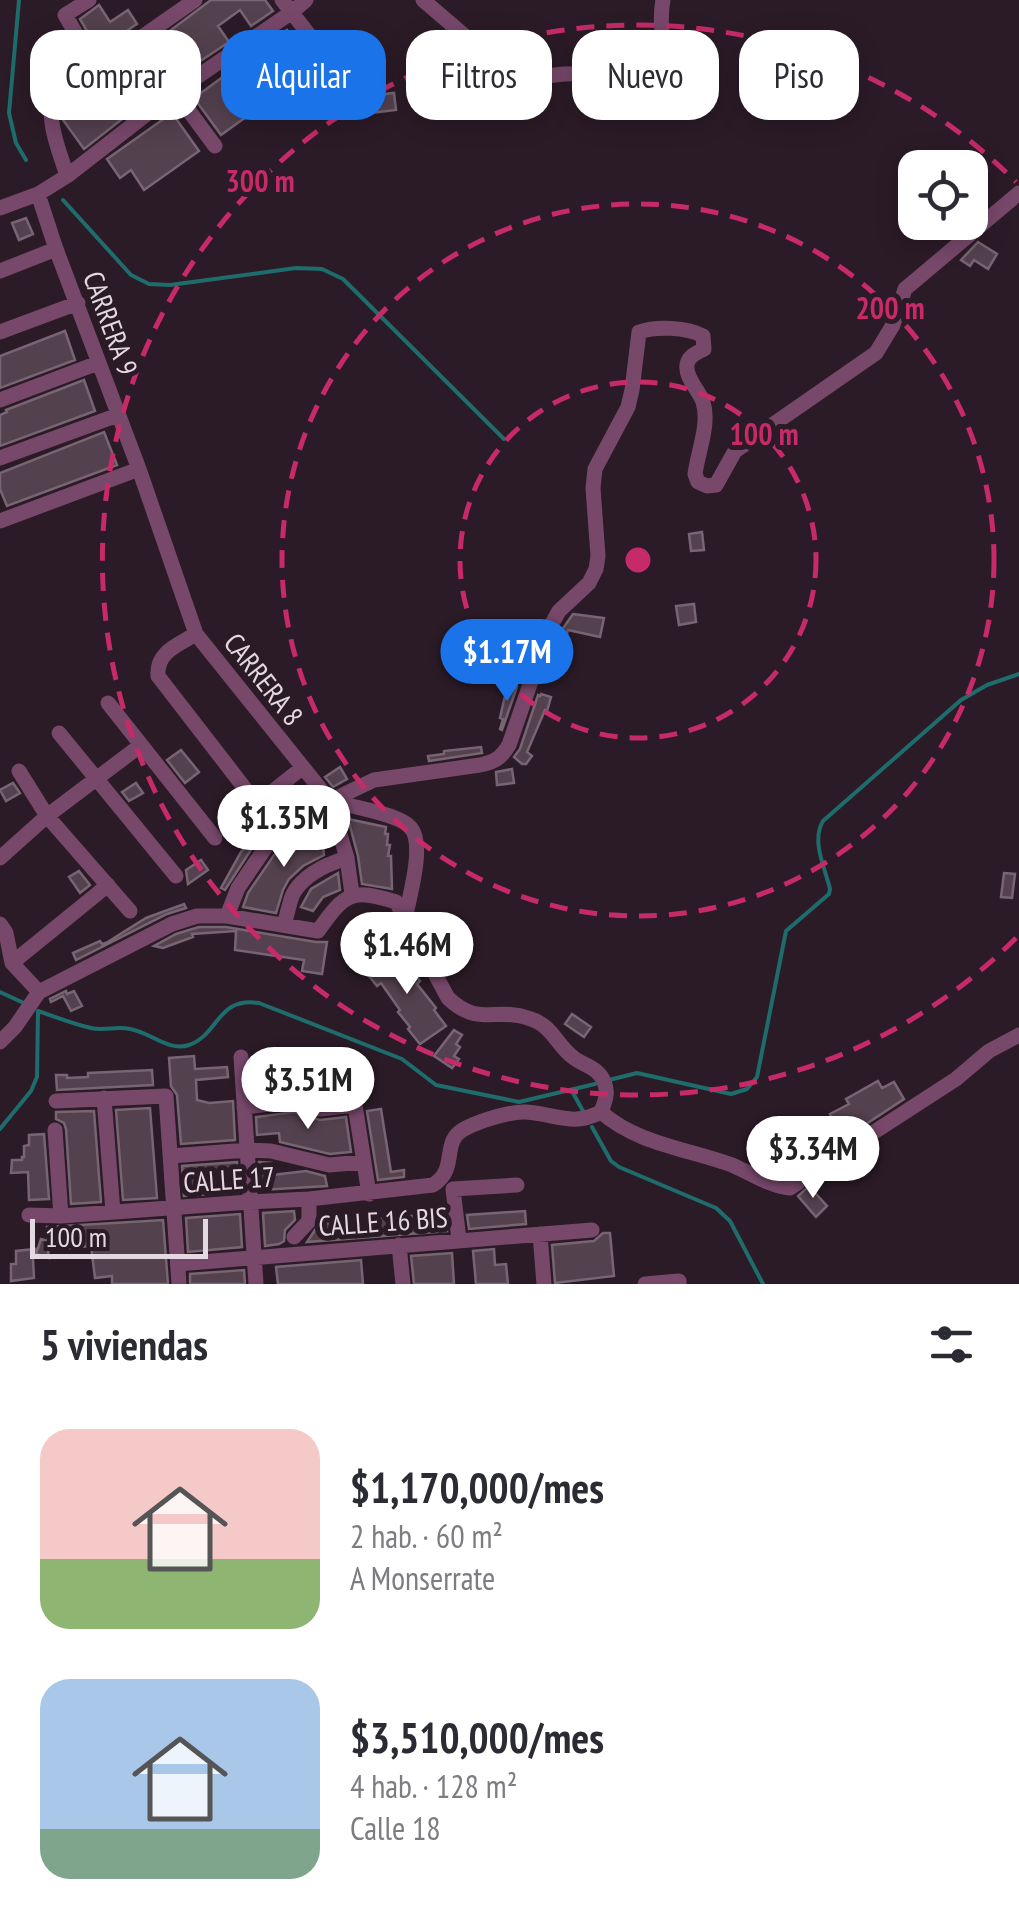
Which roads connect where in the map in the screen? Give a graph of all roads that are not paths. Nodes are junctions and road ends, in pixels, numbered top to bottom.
1 (89, 0) edge
2 (194, 0) edge
3 (306, 0) edge
4 (423, 0) edge
5 (663, 0) edge
6 (287, 6) edge
7 (74, 30) edge
8 (151, 30) edge
9 (306, 30) edge
10 (201, 72) edge
11 (51, 120) edge
12 (139, 120) edge
13 (196, 120) edge
14 (215, 146) dead end
15 (67, 176) junction
16 (1019, 193) edge
17 (38, 194) junction
18 (0, 208) edge
19 (56, 248) junction
20 (0, 271) edge
21 (78, 303) junction
22 (0, 332) edge
23 (98, 363) junction
24 (0, 400) edge
25 (118, 414) junction
26 (0, 458) edge
27 (139, 469) junction
28 (2, 515) edge
29 (196, 634) junction
30 (108, 703) dead end
31 (59, 733) dead end
32 (141, 744) junction
33 (302, 768) junction
34 (19, 771) dead end
35 (98, 778) junction
36 (330, 802) junction
37 (47, 816) junction
38 (215, 838) dead end
39 (0, 858) edge
40 (347, 858) junction
41 (176, 876) dead end
42 (108, 885) junction
43 (352, 894) junction
44 (130, 911) dead end
45 (227, 916) junction
46 (405, 920) junction
47 (0, 924) edge
48 (284, 926) junction
49 (12, 964) junction
50 (36, 994) junction
51 (1019, 1035) edge
52 (0, 1042) edge
53 (241, 1057) dead end
54 (104, 1098) junction
55 (56, 1101) dead end
56 (244, 1107) junction
57 (601, 1112) junction
58 (55, 1130) dead end
59 (247, 1150) junction
60 (170, 1156) junction
61 (364, 1162) junction
62 (517, 1185) dead end
63 (369, 1194) junction
64 (309, 1199) junction
65 (249, 1202) junction
66 (174, 1208) junction
67 (113, 1212) junction
68 (29, 1215) dead end
69 (61, 1216) junction
70 (592, 1230) dead end
71 (540, 1234) junction
72 (294, 1237) dead end
73 (459, 1240) junction
74 (400, 1245) junction
75 (253, 1256) junction
76 (178, 1264) junction
77 (679, 1282) edge
78 (180, 1284) edge
79 (256, 1284) edge
80 (403, 1284) edge
81 (544, 1284) edge
82 (645, 1284) edge

1 - 7 street
2 - 8 street
3 - 6 street
4 - 5 street
6 - 9 street
6 - 10 street
11 - 15 street
12 - 15 street
13 - 14 street
15 - 17 street
16 - 36 street
17 - 18 street
17 - 19 street, CARRERA 9
19 - 20 street
19 - 21 street, CARRERA 9
21 - 22 street
21 - 23 street, CARRERA 9
23 - 24 street
23 - 25 street, CARRERA 9
25 - 26 street
25 - 27 street, CARRERA 9
27 - 28 street
27 - 29 street, CARRERA 9
29 - 33 street, CARRERA 8
29 - 33 street
30 - 32 street
31 - 35 street
32 - 35 street
32 - 38 street
33 - 36 street, CARRERA 8
34 - 37 street
35 - 37 street
35 - 41 street
36 - 40 street
36 - 45 street
36 - 46 street
37 - 39 street
37 - 42 street
40 - 43 street
40 - 48 street
42 - 44 street
42 - 49 street
43 - 46 street
43 - 48 street
45 - 48 street
45 - 50 street
46 - 57 street
47 - 49 street
49 - 50 street
50 - 52 street
51 - 57 street
53 - 56 street
54 - 55 street
54 - 60 street
54 - 67 street
56 - 59 street
56 - 61 street
57 - 63 street, CALLE 17
58 - 69 street
59 - 60 street
59 - 61 street
59 - 65 street
60 - 66 street
61 - 63 street
62 - 73 street
63 - 64 street, CALLE 17
64 - 65 street, CALLE 17
64 - 72 street
65 - 66 street, CALLE 17
65 - 75 street
66 - 67 street, CALLE 17
66 - 76 street
67 - 69 street, CALLE 17
68 - 69 street, CALLE 17
70 - 71 street, CALLE 16 BIS
71 - 73 street, CALLE 16 BIS
71 - 81 street
73 - 74 street, CALLE 16 BIS
74 - 75 street, CALLE 16 BIS
74 - 80 street
75 - 76 street, CALLE 16 BIS
75 - 79 street
76 - 78 street
77 - 82 street

